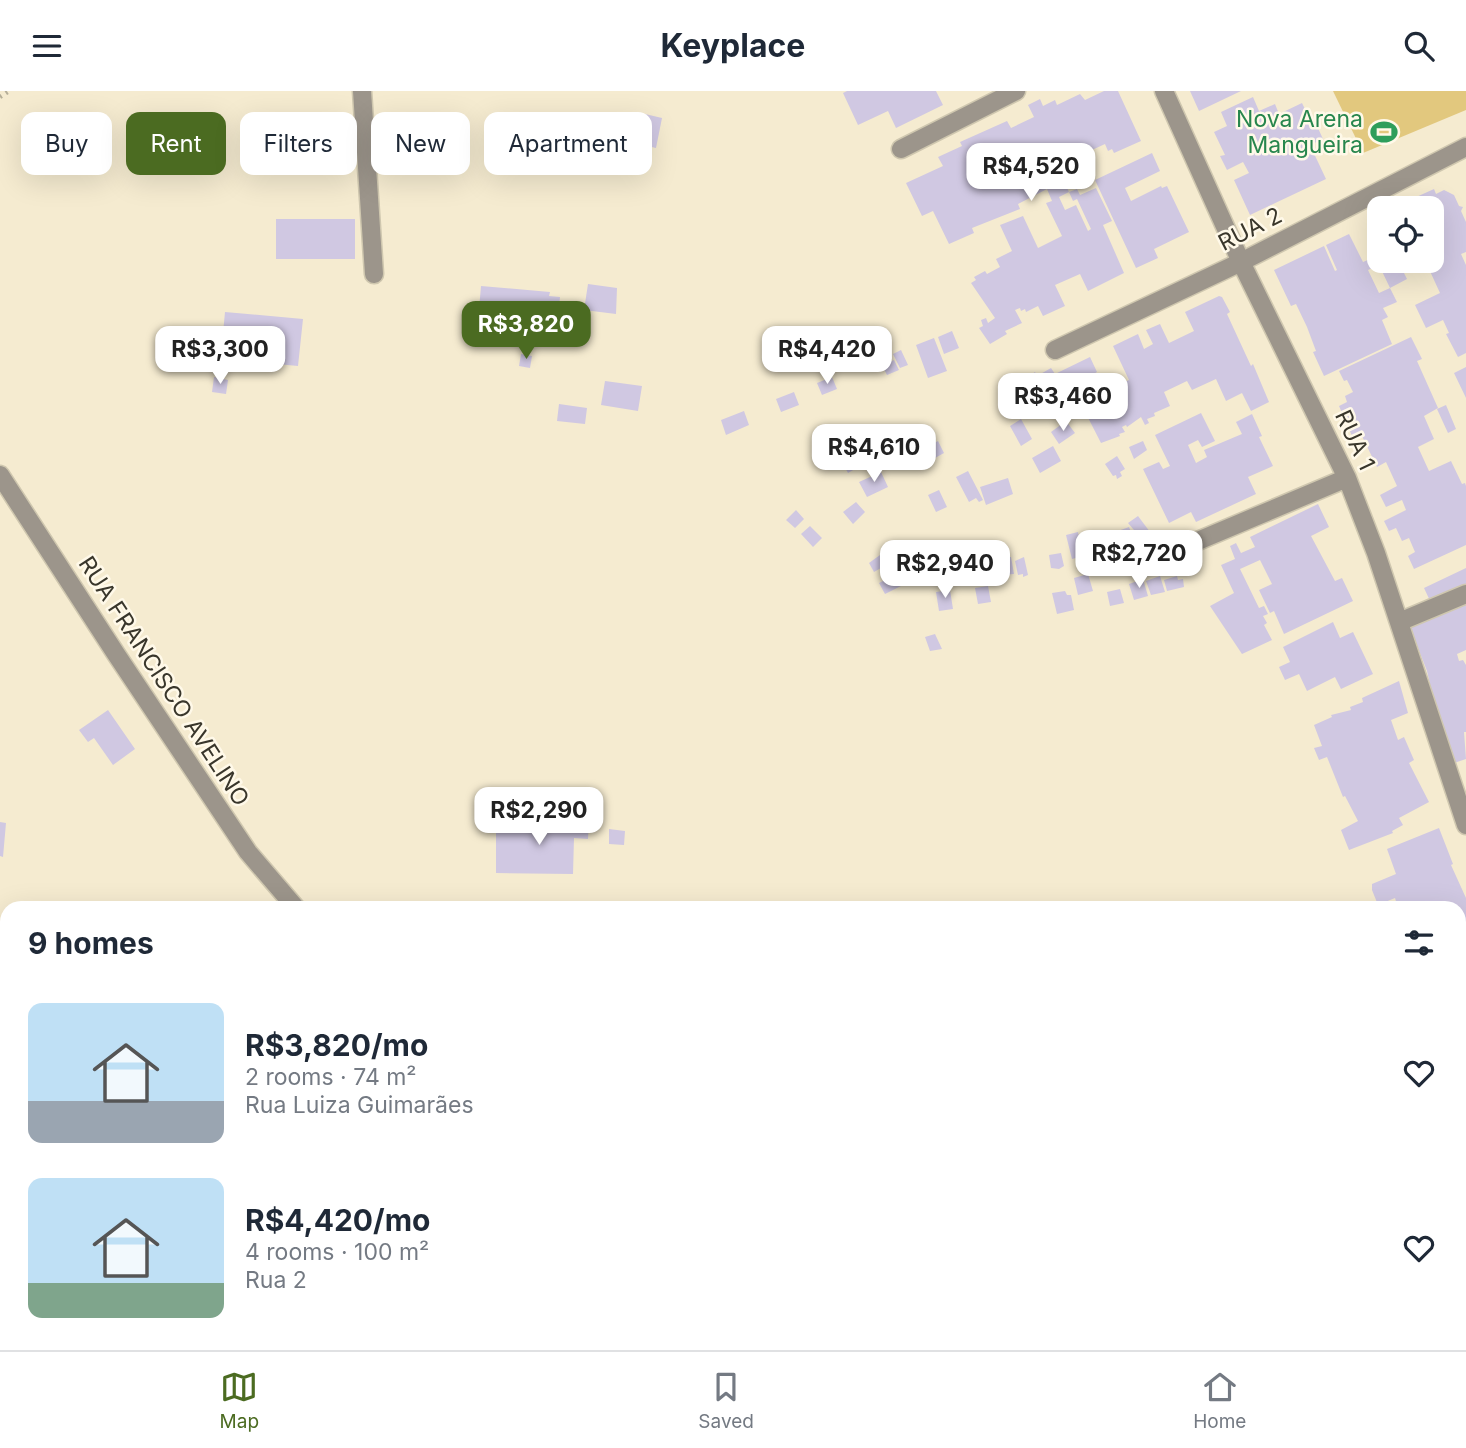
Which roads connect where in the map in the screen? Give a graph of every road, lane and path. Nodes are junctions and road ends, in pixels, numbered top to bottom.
1 (9, 91) edge
2 (362, 91) edge
3 (1016, 91) edge
4 (1164, 91) edge
5 (0, 97) edge
6 (1466, 147) edge
7 (901, 149) dead end
8 (1241, 262) junction
9 (374, 274) dead end
10 (1055, 350) dead end
11 (0, 475) edge
12 (1348, 478) junction
13 (1174, 551) dead end
14 (1466, 594) edge
15 (1399, 622) junction
16 (1462, 803) edge
17 (1466, 825) edge
18 (290, 901) edge

1 - 5 path
2 - 9 street
3 - 7 street
4 - 8 street, RUA 1
6 - 8 street, RUA 2
8 - 10 street, RUA 2
8 - 12 street, RUA 1
11 - 18 street, RUA FRANCISCO AVELINO
12 - 13 street
12 - 15 street, RUA 1
14 - 15 street
15 - 16 street, RUA 1
16 - 17 street, RUA 1

